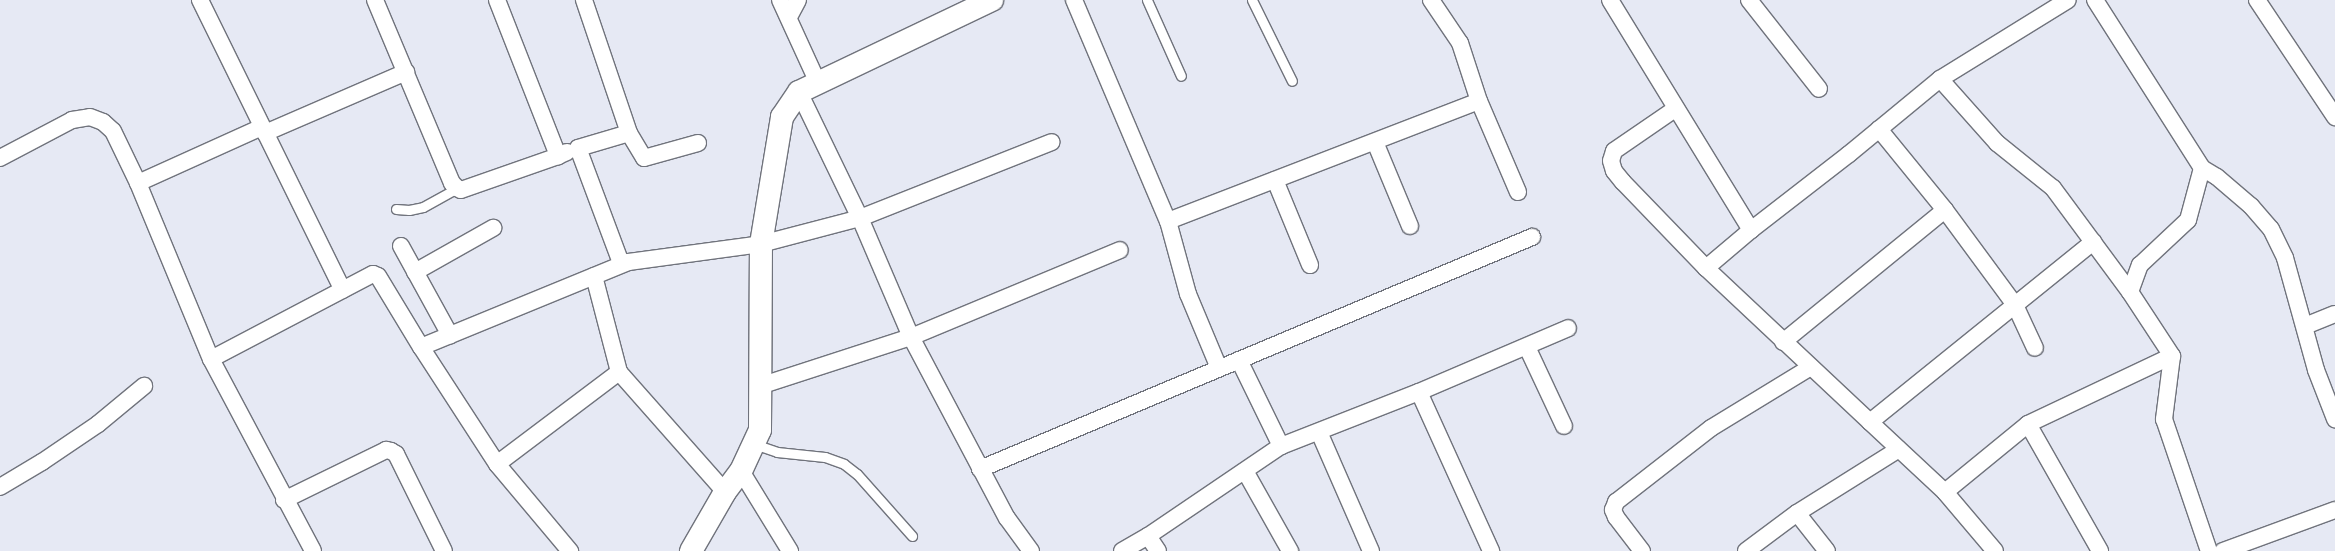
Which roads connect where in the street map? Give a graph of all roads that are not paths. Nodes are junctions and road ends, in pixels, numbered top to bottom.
1 (200, 0) edge
2 (375, 0) edge
3 (497, 0) edge
4 (584, 0) edge
5 (780, 0) edge
6 (798, 0) edge
7 (992, 0) edge
8 (1074, 0) edge
9 (1147, 0) edge
10 (1252, 0) edge
11 (1432, 0) edge
12 (1610, 0) edge
13 (1749, 0) edge
14 (2068, 0) edge
15 (2095, 0) edge
16 (2257, 0) edge
17 (788, 17) junction
18 (406, 72) junction
19 (1181, 76) dead end
20 (1940, 79) junction
21 (1292, 81) dead end
22 (808, 88) junction
23 (1818, 89) dead end
24 (1480, 101) junction
25 (1675, 109) junction
26 (2335, 117) edge
27 (1879, 129) junction
28 (263, 130) junction
29 (629, 133) junction
30 (1052, 142) dead end
31 (1375, 142) junction
32 (698, 143) dead end
33 (578, 148) junction
34 (558, 156) junction
35 (0, 158) edge
36 (2202, 168) junction
37 (1275, 180) junction
38 (138, 183) junction
39 (457, 188) junction
40 (1518, 192) dead end
41 (396, 209) dead end
42 (1945, 210) junction
43 (860, 218) junction
44 (1168, 221) junction
45 (1410, 226) dead end
46 (494, 228) dead end
47 (1750, 230) junction
48 (1532, 237) dead end
49 (2093, 242) junction
50 (760, 244) junction
51 (401, 246) dead end
52 (1120, 250) dead end
53 (628, 262) junction
54 (1310, 265) dead end
55 (1706, 268) junction
56 (415, 272) junction
57 (594, 276) junction
58 (343, 290) junction
59 (2130, 292) junction
60 (2015, 305) junction
61 (2335, 314) edge
62 (2305, 326) junction
63 (1568, 328) dead end
64 (450, 335) junction
65 (911, 337) junction
66 (1783, 342) junction
67 (421, 347) junction
68 (1527, 347) junction
69 (2035, 348) dead end
70 (2172, 356) junction
71 (211, 359) junction
72 (1239, 360) junction
73 (1219, 368) junction
74 (1811, 368) junction
75 (619, 372) junction
76 (144, 386) dead end
77 (760, 386) junction
78 (1419, 392) junction
79 (2335, 418) edge
80 (1870, 422) junction
81 (2028, 424) junction
82 (1564, 426) dead end
83 (1319, 432) junction
84 (754, 444) junction
85 (1281, 446) junction
86 (1899, 449) junction
87 (497, 464) junction
88 (980, 469) junction
89 (741, 471) junction
90 (1245, 471) junction
91 (0, 487) edge
92 (725, 492) junction
93 (1945, 492) junction
94 (284, 500) junction
95 (2335, 510) edge
96 (1798, 513) junction
97 (912, 536) dead end
98 (1148, 536) junction
99 (313, 551) edge
100 (444, 551) edge
101 (570, 551) edge
102 (692, 551) edge
103 (790, 551) edge
104 (1031, 551) edge
105 (1122, 551) edge
106 (1158, 551) edge
107 (1290, 551) edge
108 (1370, 551) edge
109 (1491, 551) edge
110 (1642, 551) edge
111 (1746, 551) edge
112 (1827, 551) edge
113 (1995, 551) edge
114 (2100, 551) edge
115 (2209, 551) edge
116 (2223, 551) edge

1 - 28 street
2 - 18 street
3 - 34 street
4 - 29 street
5 - 17 street
6 - 17 street
7 - 22 main road
8 - 44 street
9 - 19 lane
10 - 21 lane
11 - 24 street
12 - 25 street
13 - 23 street
14 - 20 street
15 - 36 street
16 - 26 street
17 - 22 street
18 - 28 street
18 - 39 street
20 - 27 street
20 - 49 street
22 - 43 street
22 - 50 main road
24 - 31 street
24 - 40 street
25 - 47 street
25 - 55 street
27 - 42 street
27 - 47 street
28 - 38 street
28 - 58 street
29 - 32 street
29 - 33 street
30 - 43 street
31 - 37 street
31 - 45 street
33 - 34 street
33 - 53 street
34 - 39 street
35 - 38 street
36 - 59 street
36 - 62 street
37 - 44 street
37 - 54 street
38 - 71 street
39 - 41 lane
42 - 60 street
42 - 66 street
43 - 50 street
43 - 65 street
44 - 73 street
46 - 56 street
47 - 55 street
48 - 72 street
49 - 59 street
49 - 60 street
50 - 53 street
50 - 77 main road
51 - 56 street
52 - 65 street
53 - 57 street
55 - 66 street
56 - 64 street
57 - 64 street
57 - 75 street
58 - 67 street
58 - 71 street
59 - 70 street
60 - 69 street
60 - 80 street
61 - 62 street
62 - 79 street
63 - 68 street
64 - 67 street
65 - 77 street
65 - 88 street
66 - 74 street
67 - 87 street
68 - 78 street
68 - 82 street
70 - 81 street
70 - 115 street
71 - 94 street
72 - 73 street
72 - 85 street
73 - 88 street
74 - 80 street
74 - 110 street
75 - 87 street
75 - 92 street
76 - 91 street
77 - 84 main road
78 - 83 street
78 - 109 street
80 - 86 street
81 - 93 street
81 - 114 street
83 - 85 street
83 - 108 street
84 - 89 main road
84 - 97 lane
85 - 90 street
86 - 93 street
86 - 96 street
87 - 101 street
88 - 104 street
89 - 92 main road
89 - 103 street
90 - 98 street
90 - 107 street
92 - 102 main road
93 - 113 street
94 - 99 street
94 - 100 street
95 - 116 street
96 - 111 street
96 - 112 street
98 - 105 street
98 - 106 street

